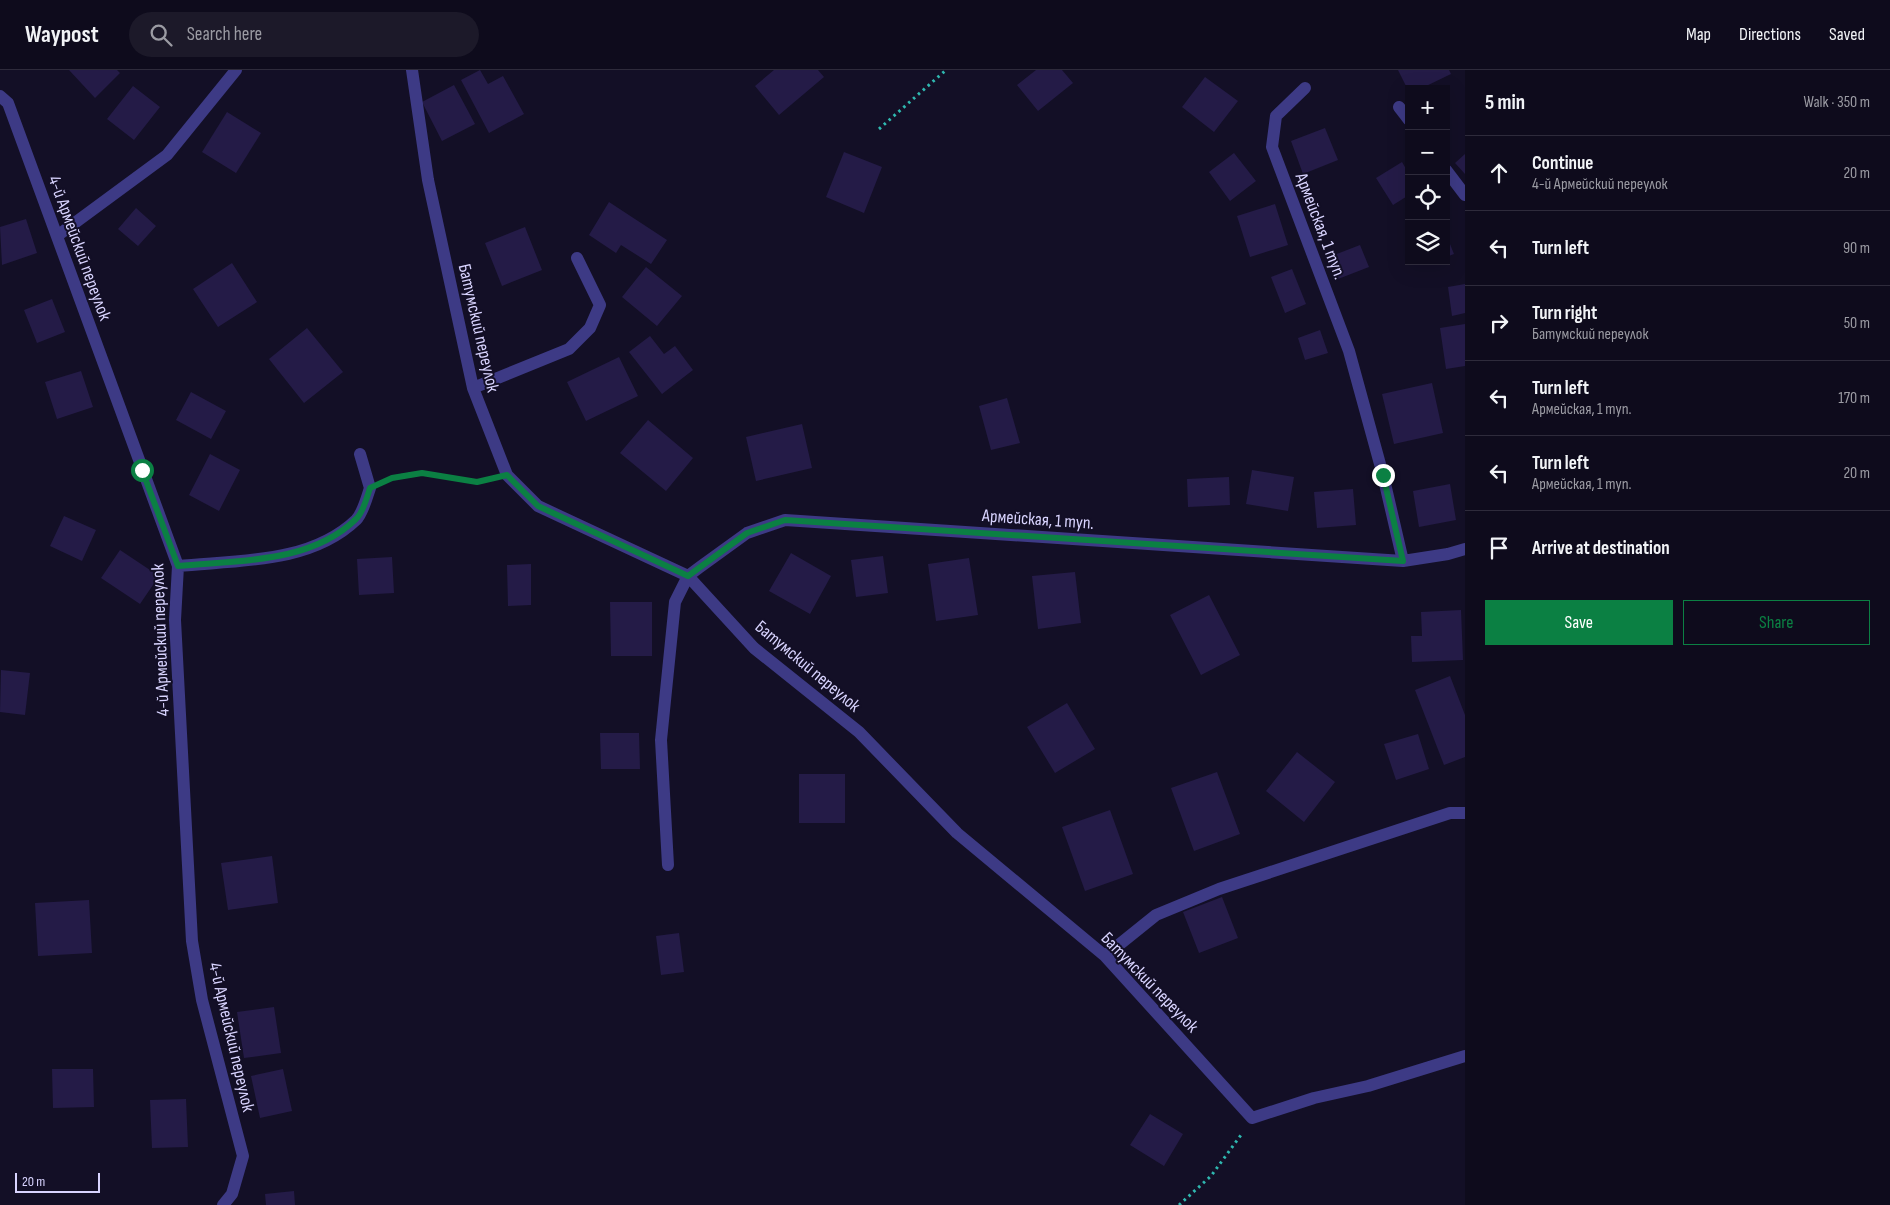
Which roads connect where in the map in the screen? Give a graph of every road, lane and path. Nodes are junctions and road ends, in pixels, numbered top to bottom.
1 (236, 70) edge
2 (412, 70) edge
3 (946, 70) edge
4 (1305, 88) dead end
5 (0, 96) edge
6 (1400, 107) dead end
7 (1405, 114) edge
8 (879, 129) dead end
9 (1450, 175) edge
10 (1465, 195) edge
11 (57, 236) junction
12 (577, 258) dead end
13 (473, 388) junction
14 (360, 454) dead end
15 (507, 475) junction
16 (370, 488) junction
17 (1465, 549) edge
18 (1403, 561) junction
19 (178, 566) junction
20 (688, 576) junction
21 (1465, 813) edge
22 (668, 865) dead end
23 (1105, 956) junction
24 (1465, 1056) edge
25 (1252, 1118) junction
26 (223, 1205) edge
27 (1179, 1205) edge

1 - 11 street
2 - 13 street, Батумский переулок
3 - 8 path
4 - 18 street, Армейская, 1 туп.
5 - 11 street, 4-й Армейский переулок
6 - 7 street
9 - 10 street
11 - 19 street, 4-й Армейский переулок
12 - 13 street
13 - 15 street, Батумский переулок
14 - 16 street
15 - 16 path
15 - 20 street, Батумский переулок
16 - 19 street
17 - 18 street, Армейская, 1 туп.
18 - 20 street, Армейская, 1 туп.
19 - 26 street, 4-й Армейский переулок
20 - 22 street
20 - 23 street, Батумский переулок
21 - 23 street
23 - 25 street, Батумский переулок
24 - 25 street
25 - 27 path

